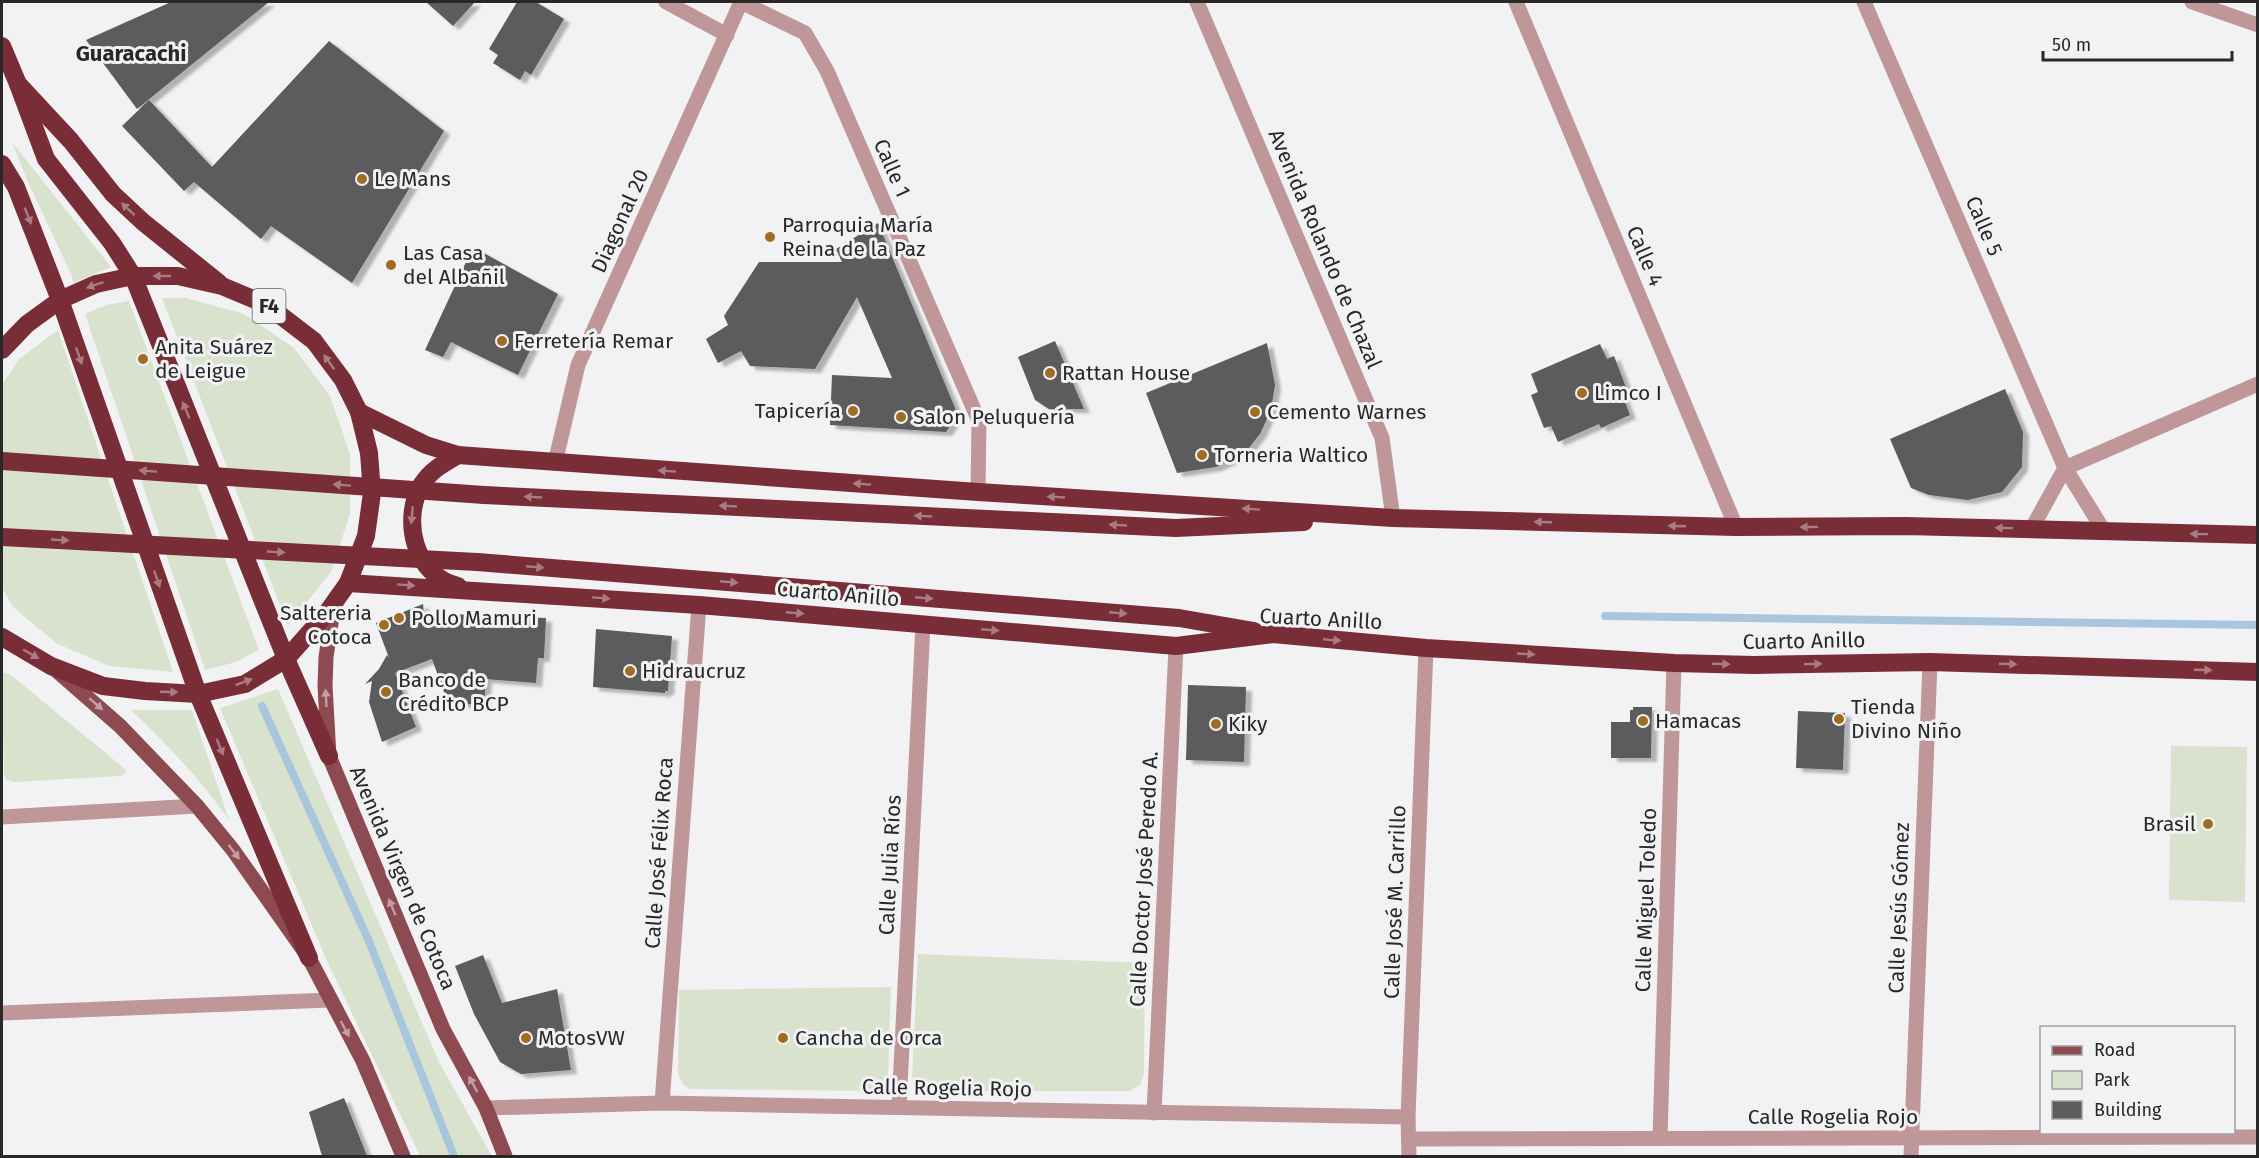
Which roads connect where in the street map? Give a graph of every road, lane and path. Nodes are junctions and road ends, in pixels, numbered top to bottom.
1 (666, 2) edge
2 (741, 2) edge
3 (1197, 2) edge
4 (1516, 2) edge
5 (1864, 2) edge
6 (2192, 2) edge
7 (2258, 25) edge
8 (727, 35) junction
9 (2, 46) edge
10 (18, 84) junction
11 (2, 164) edge
12 (132, 276) junction
13 (222, 286) junction
14 (60, 300) junction
15 (2, 350) edge
16 (2258, 384) edge
17 (359, 412) junction
18 (458, 455) junction
19 (2, 461) edge
20 (555, 463) junction
21 (2066, 468) junction
22 (978, 492) junction
23 (1393, 518) junction
24 (1736, 527) junction
25 (2032, 528) junction
26 (2104, 531) junction
27 (2258, 535) edge
28 (2, 537) edge
29 (348, 583) junction
30 (475, 590) junction
31 (335, 601) junction
32 (699, 605) junction
33 (923, 624) junction
34 (1273, 634) junction
35 (4, 636) edge
36 (1176, 646) junction
37 (1426, 648) junction
38 (286, 659) junction
39 (1930, 662) junction
40 (1674, 663) junction
41 (51, 666) junction
42 (2258, 672) edge
43 (198, 694) junction
44 (329, 756) junction
45 (196, 806) junction
46 (2, 817) edge
47 (309, 958) junction
48 (330, 1000) junction
49 (2, 1012) edge
50 (662, 1103) junction
51 (898, 1107) junction
52 (486, 1108) junction
53 (1154, 1113) junction
54 (1408, 1117) junction
55 (2258, 1137) edge
56 (1660, 1138) junction
57 (1911, 1138) junction
58 (1409, 1139) junction
59 (403, 1156) edge
60 (505, 1156) edge
61 (1409, 1156) edge
62 (1911, 1156) edge

1 - 8 street
2 - 8 street, Diagonal 20
2 - 22 street, Calle 1
3 - 23 street, Avenida Rolando de Chazal
4 - 24 street, Calle 4
5 - 21 street, Calle 5
6 - 7 street
8 - 20 street, Diagonal 20
9 - 10 highway, F4
10 - 12 highway
13 -> 10 highway, F4
11 -> 14 highway
13 -> 12 highway, F4
12 -> 14 highway, F4
38 -> 12 highway
17 -> 13 highway, F4
14 - 15 highway, F4
14 -> 43 highway
16 - 21 street
17 - 18 highway
17 - 29 highway, F4
18 - 20 highway
18 -> 30 highway
23 -> 19 highway, bridge
22 -> 20 highway
21 - 25 street
21 - 26 street, Calle 5
23 -> 22 highway
24 -> 23 highway
25 -> 24 highway
25 - 26 highway
27 -> 26 highway
28 -> 34 highway, bridge
29 -> 30 highway, Cuarto Anillo
29 - 31 highway, F4
30 -> 32 highway, Cuarto Anillo
31 - 38 highway, F4
44 -> 31 main road, Avenida Virgen de Cotoca
32 -> 33 highway, Cuarto Anillo
32 - 50 street, Calle José Félix Roca
33 -> 36 highway, Cuarto Anillo
33 - 51 street, Calle Julia Ríos
34 - 36 highway, Cuarto Anillo
34 -> 37 highway, Cuarto Anillo
35 -> 41 highway, F4
36 - 53 street, Calle Doctor José Peredo A.
37 -> 40 highway, Cuarto Anillo
37 - 54 street, Calle José M. Carrillo
43 -> 38 highway, F4
38 - 44 highway
40 -> 39 highway, Cuarto Anillo
39 -> 42 highway, Cuarto Anillo
39 - 57 street, Calle Jesús Gómez
40 - 56 street, Calle Miguel Toledo
41 -> 43 highway, F4
41 -> 45 main road
43 -> 47 highway
52 -> 44 main road, Avenida Virgen de Cotoca
45 - 46 street
45 -> 47 main road
47 - 48 main road
48 - 49 street
48 -> 59 main road
50 - 51 street, Calle Rogelia Rojo
50 - 52 street, Calle Rogelia Rojo
51 - 53 street, Calle Rogelia Rojo
52 - 60 main road, Avenida Virgen de Cotoca
53 - 54 street, Calle Rogelia Rojo
54 - 58 street, Calle José M. Carrillo
55 - 57 street, Calle Rogelia Rojo
56 - 57 street, Calle Rogelia Rojo
56 - 58 street, Calle Rogelia Rojo
57 - 62 street, Calle Jesús Gómez
58 - 61 street, Calle José M. Carrillo

